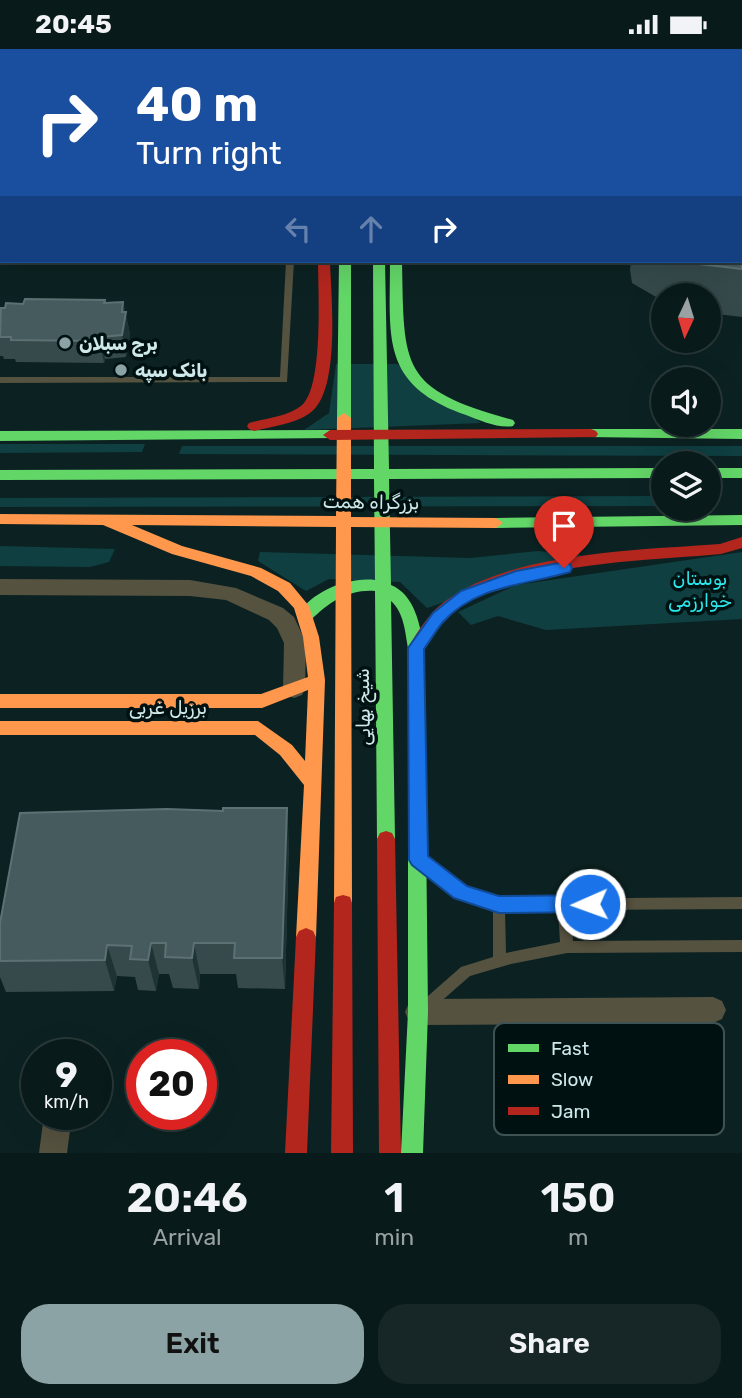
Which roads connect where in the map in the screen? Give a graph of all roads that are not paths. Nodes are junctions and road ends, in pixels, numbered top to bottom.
1 (290, 263) edge
2 (324, 263) edge
3 (345, 263) edge
4 (379, 263) edge
5 (396, 263) edge
6 (0, 380) edge
7 (742, 434) edge
8 (604, 435) junction
9 (0, 436) edge
10 (182, 436) junction
11 (651, 473) edge
12 (721, 473) edge
13 (742, 473) edge
14 (0, 475) edge
15 (0, 519) edge
16 (742, 520) edge
17 (107, 521) junction
18 (742, 542) edge
19 (0, 587) edge
20 (305, 615) junction
21 (416, 648) junction
22 (317, 680) junction
23 (294, 689) junction
24 (3, 701) edge
25 (262, 701) junction
26 (0, 727) edge
27 (258, 728) junction
28 (313, 783) junction
29 (419, 860) junction
30 (742, 903) edge
31 (564, 904) junction
32 (499, 905) junction
33 (742, 946) edge
34 (567, 947) junction
35 (500, 961) junction
36 (713, 1010) dead end
37 (418, 1012) junction
38 (56, 1130) edge
39 (53, 1153) edge
40 (296, 1153) edge
41 (342, 1153) edge
42 (390, 1153) edge
43 (412, 1153) edge

1 - 6 lane
2 - 10 main road
3 - 41 main road, شیخ بهایی
4 - 42 main road, شیخ بهایی
5 - 8 main road
7 - 8 main road
8 - 10 main road
9 - 10 main road
11 - 14 main road, بزرگراه همت
12 - 13 main road
15 - 17 main road, بزرگراه همت
16 - 17 main road, بزرگراه همت
17 - 20 main road
18 - 21 main road
19 - 23 street
20 - 21 main road
20 - 22 main road
21 - 29 main road
22 - 23 main road, برزیل غربی
22 - 28 main road
23 - 25 main road, برزیل غربی
24 - 25 main road, برزیل غربی
24 - 26 main road
25 - 27 main road
26 - 27 main road, برزیل غربی
27 - 28 main road
28 - 40 main road
29 - 32 lane
29 - 37 main road
30 - 31 lane
31 - 32 lane
31 - 34 lane
32 - 35 lane
33 - 34 lane
34 - 35 lane
35 - 37 lane
36 - 37 street
37 - 43 main road
38 - 39 street

